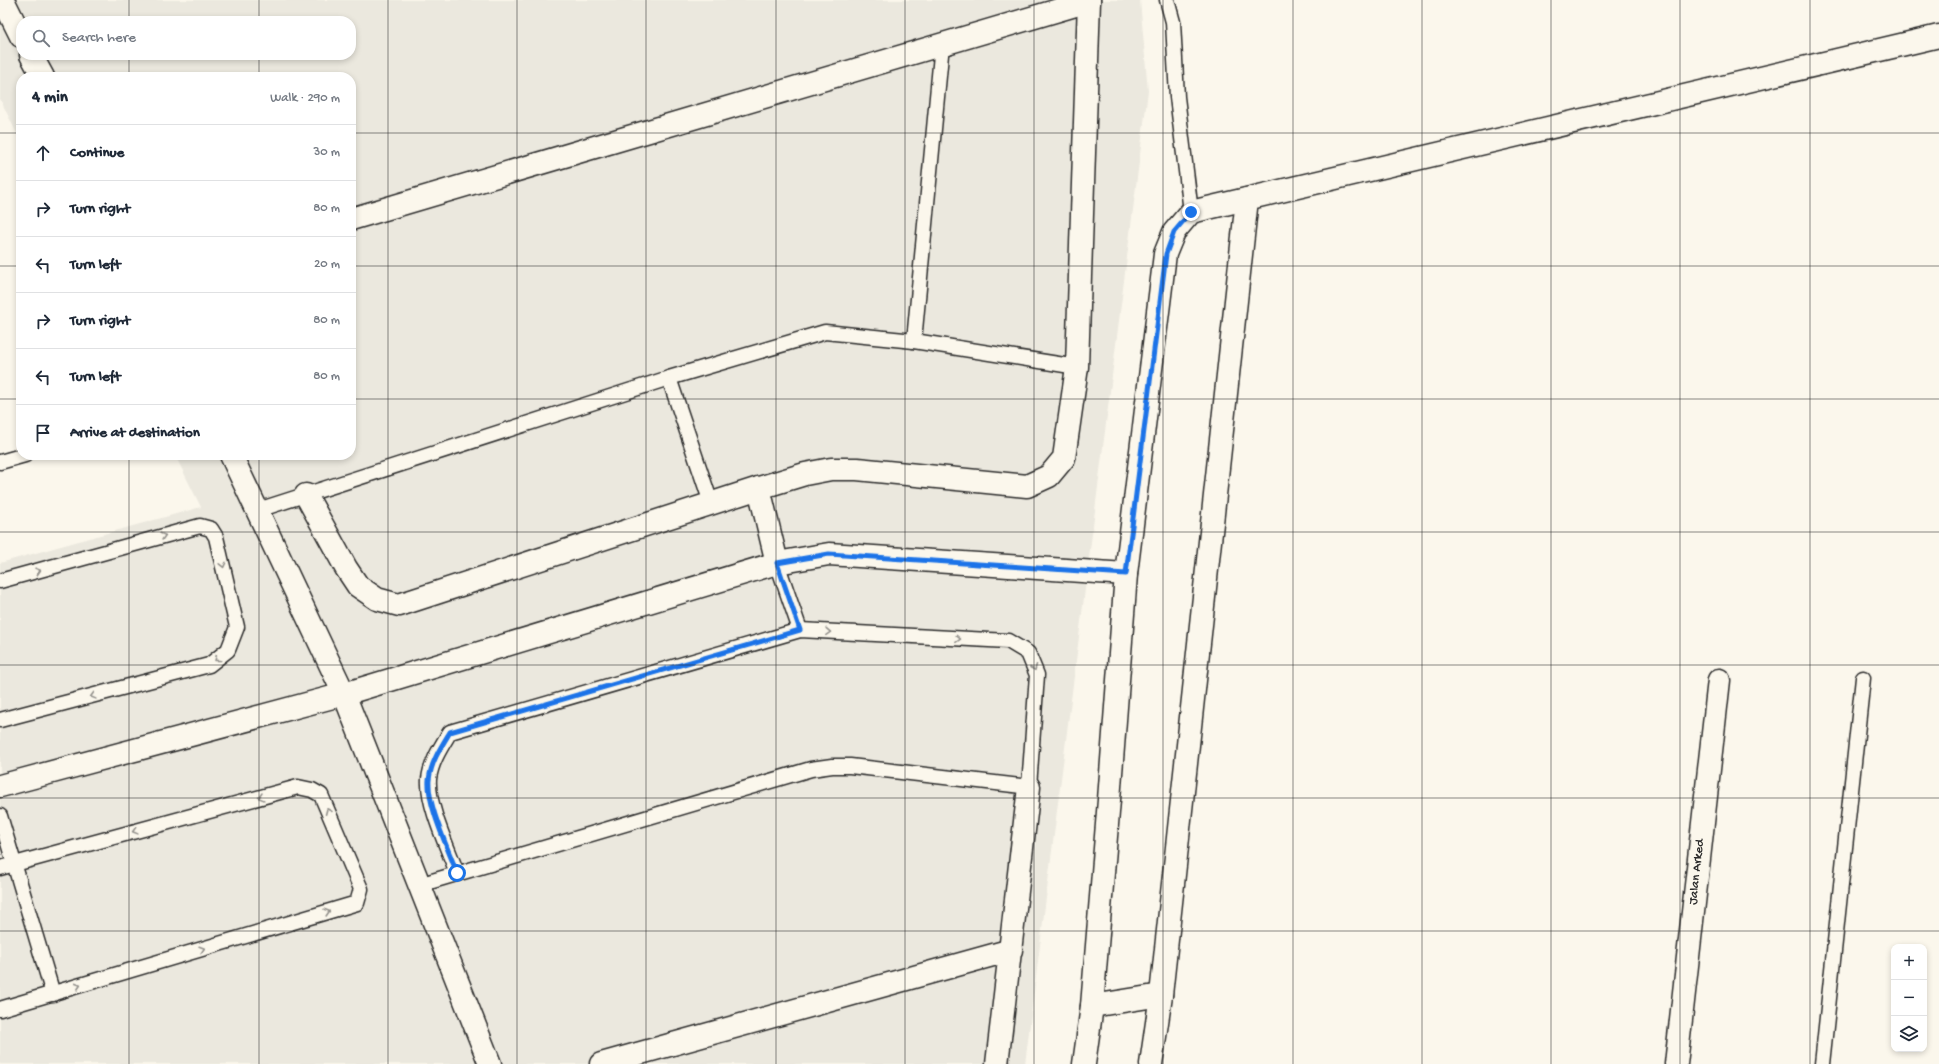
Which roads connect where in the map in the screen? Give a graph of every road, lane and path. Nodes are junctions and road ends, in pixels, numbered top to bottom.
1 (2, 0) edge
2 (1089, 0) edge
3 (1167, 0) edge
4 (16, 27) edge
5 (1939, 36) edge
6 (942, 44) junction
7 (34, 60) edge
8 (40, 72) edge
9 (1247, 199) junction
10 (1191, 212) junction
11 (356, 218) edge
12 (914, 341) junction
13 (1077, 367) junction
14 (669, 378) junction
15 (16, 458) edge
16 (233, 460) edge
17 (0, 462) edge
18 (759, 488) junction
19 (306, 495) junction
20 (711, 503) junction
21 (258, 510) junction
22 (777, 563) junction
23 (1126, 574) junction
24 (0, 581) edge
25 (800, 630) junction
26 (1862, 678) dead end
27 (1718, 680) dead end
28 (344, 694) junction
29 (0, 720) edge
30 (0, 786) edge
31 (1030, 787) junction
32 (0, 816) edge
33 (14, 864) junction
34 (0, 868) edge
35 (457, 873) junction
36 (419, 885) junction
37 (1011, 950) junction
38 (52, 994) junction
39 (1161, 995) junction
40 (1092, 1006) junction
41 (0, 1009) edge
42 (490, 1064) edge
43 (602, 1064) edge
44 (997, 1064) edge
45 (1084, 1064) edge
46 (1151, 1064) edge
47 (1676, 1064) edge
48 (1822, 1064) edge

1 - 4 street
2 - 6 street
2 - 13 street
3 - 10 lane
5 - 9 street
6 - 11 street
6 - 12 lane
7 - 8 street
9 - 10 street
9 - 39 street
10 - 23 street
12 - 13 lane
12 - 14 lane
13 - 18 street
14 - 19 lane
14 - 20 lane
15 - 17 lane
16 - 21 street
18 - 20 street
18 - 22 street
19 - 20 street
19 - 21 lane
21 - 28 street
22 - 23 street
22 - 25 lane
22 - 28 street
23 - 40 street
24 -> 29 lane
25 -> 31 lane
25 - 35 lane
26 - 48 lane
27 - 47 street, Jalan Arked
28 - 30 street
28 - 36 street
31 - 35 lane
31 - 37 street
32 - 33 lane
33 - 34 lane
33 - 38 lane
38 -> 33 lane
35 - 36 lane
36 - 42 street
37 - 43 street
37 - 44 street
38 - 41 lane
39 - 40 street
39 - 46 street
40 - 45 street

